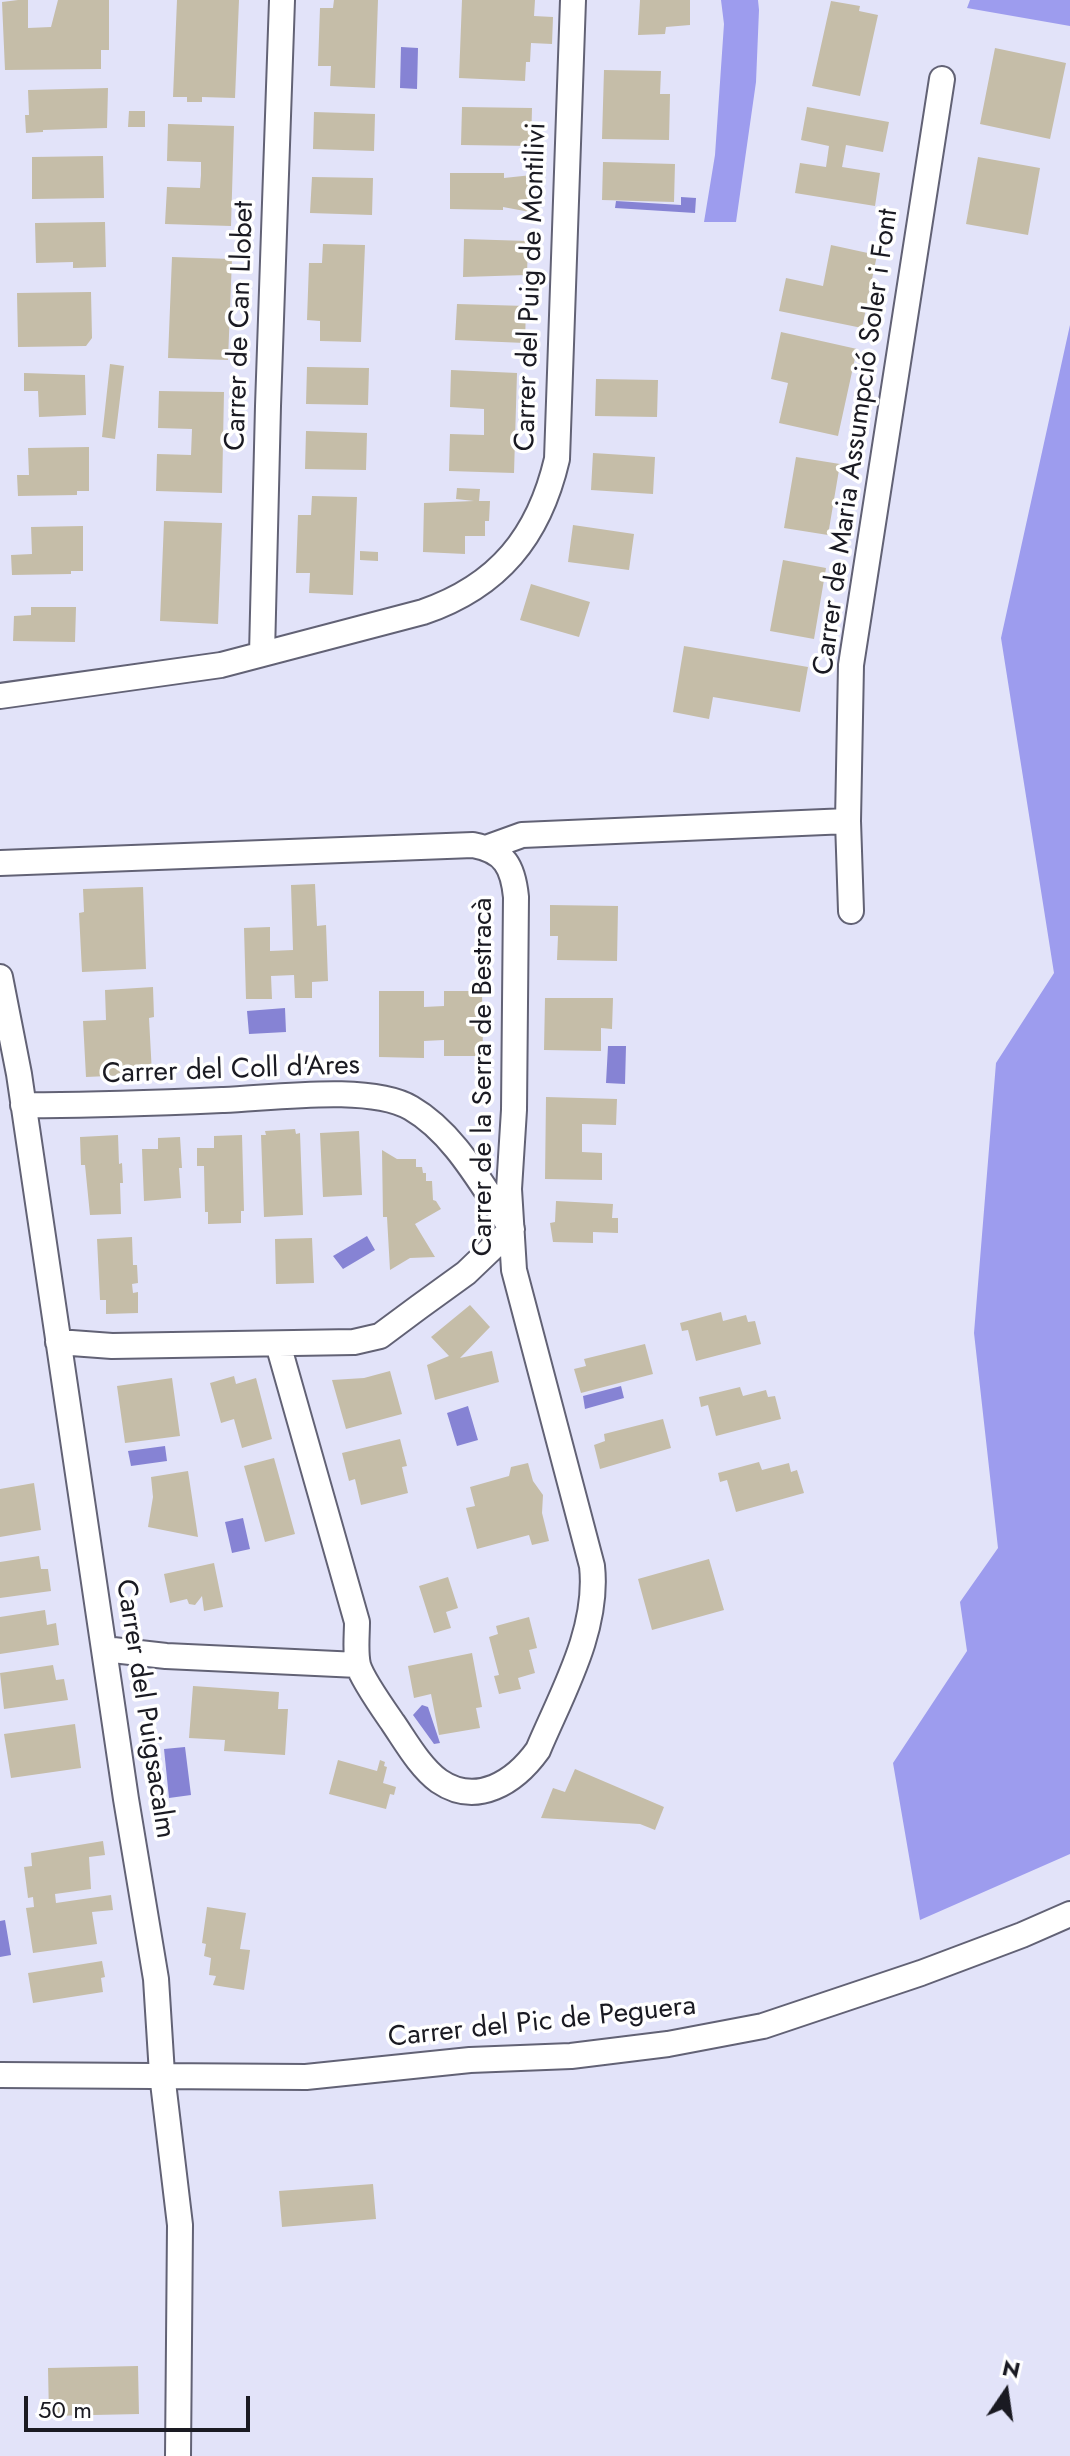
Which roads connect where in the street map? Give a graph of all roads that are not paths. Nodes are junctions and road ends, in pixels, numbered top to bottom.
1 (282, 0) edge
2 (573, 0) edge
3 (942, 79) dead end
4 (262, 654) junction
5 (0, 696) edge
6 (848, 821) junction
7 (486, 848) junction
8 (0, 863) edge
9 (851, 911) dead end
10 (0, 977) edge
11 (23, 1105) junction
12 (512, 1229) junction
13 (58, 1342) junction
14 (278, 1344) junction
15 (104, 1649) junction
16 (358, 1665) junction
17 (1070, 1914) edge
18 (162, 2074) junction
19 (0, 2075) edge
20 (178, 2456) edge

1 - 4 street, Carrer de Can Llobet
2 - 4 street, Carrer del Puig de Montilivi
3 - 6 street, Carrer de Maria Assumpció Soler i Font
4 - 5 street, Carrer del Puig de Montilivi
6 - 7 street
6 - 9 street, Carrer de Maria Assumpció Soler i Font
7 - 8 street
7 - 12 street, Carrer de la Serra de Bestracà
10 - 11 street, Carrer del Puigsacalm
11 - 12 street, Carrer del Coll d'Ares
11 - 13 street, Carrer del Puigsacalm
12 - 14 street
12 - 16 street, Carrer de la Serra de Bestracà
13 - 14 street
13 - 15 street, Carrer del Puigsacalm
14 - 16 street
15 - 16 street
15 - 18 street, Carrer del Puigsacalm
17 - 18 street, Carrer del Pic de Peguera
18 - 19 street, Carrer del Pic de Peguera
18 - 20 street, Carrer del Puigsacalm

